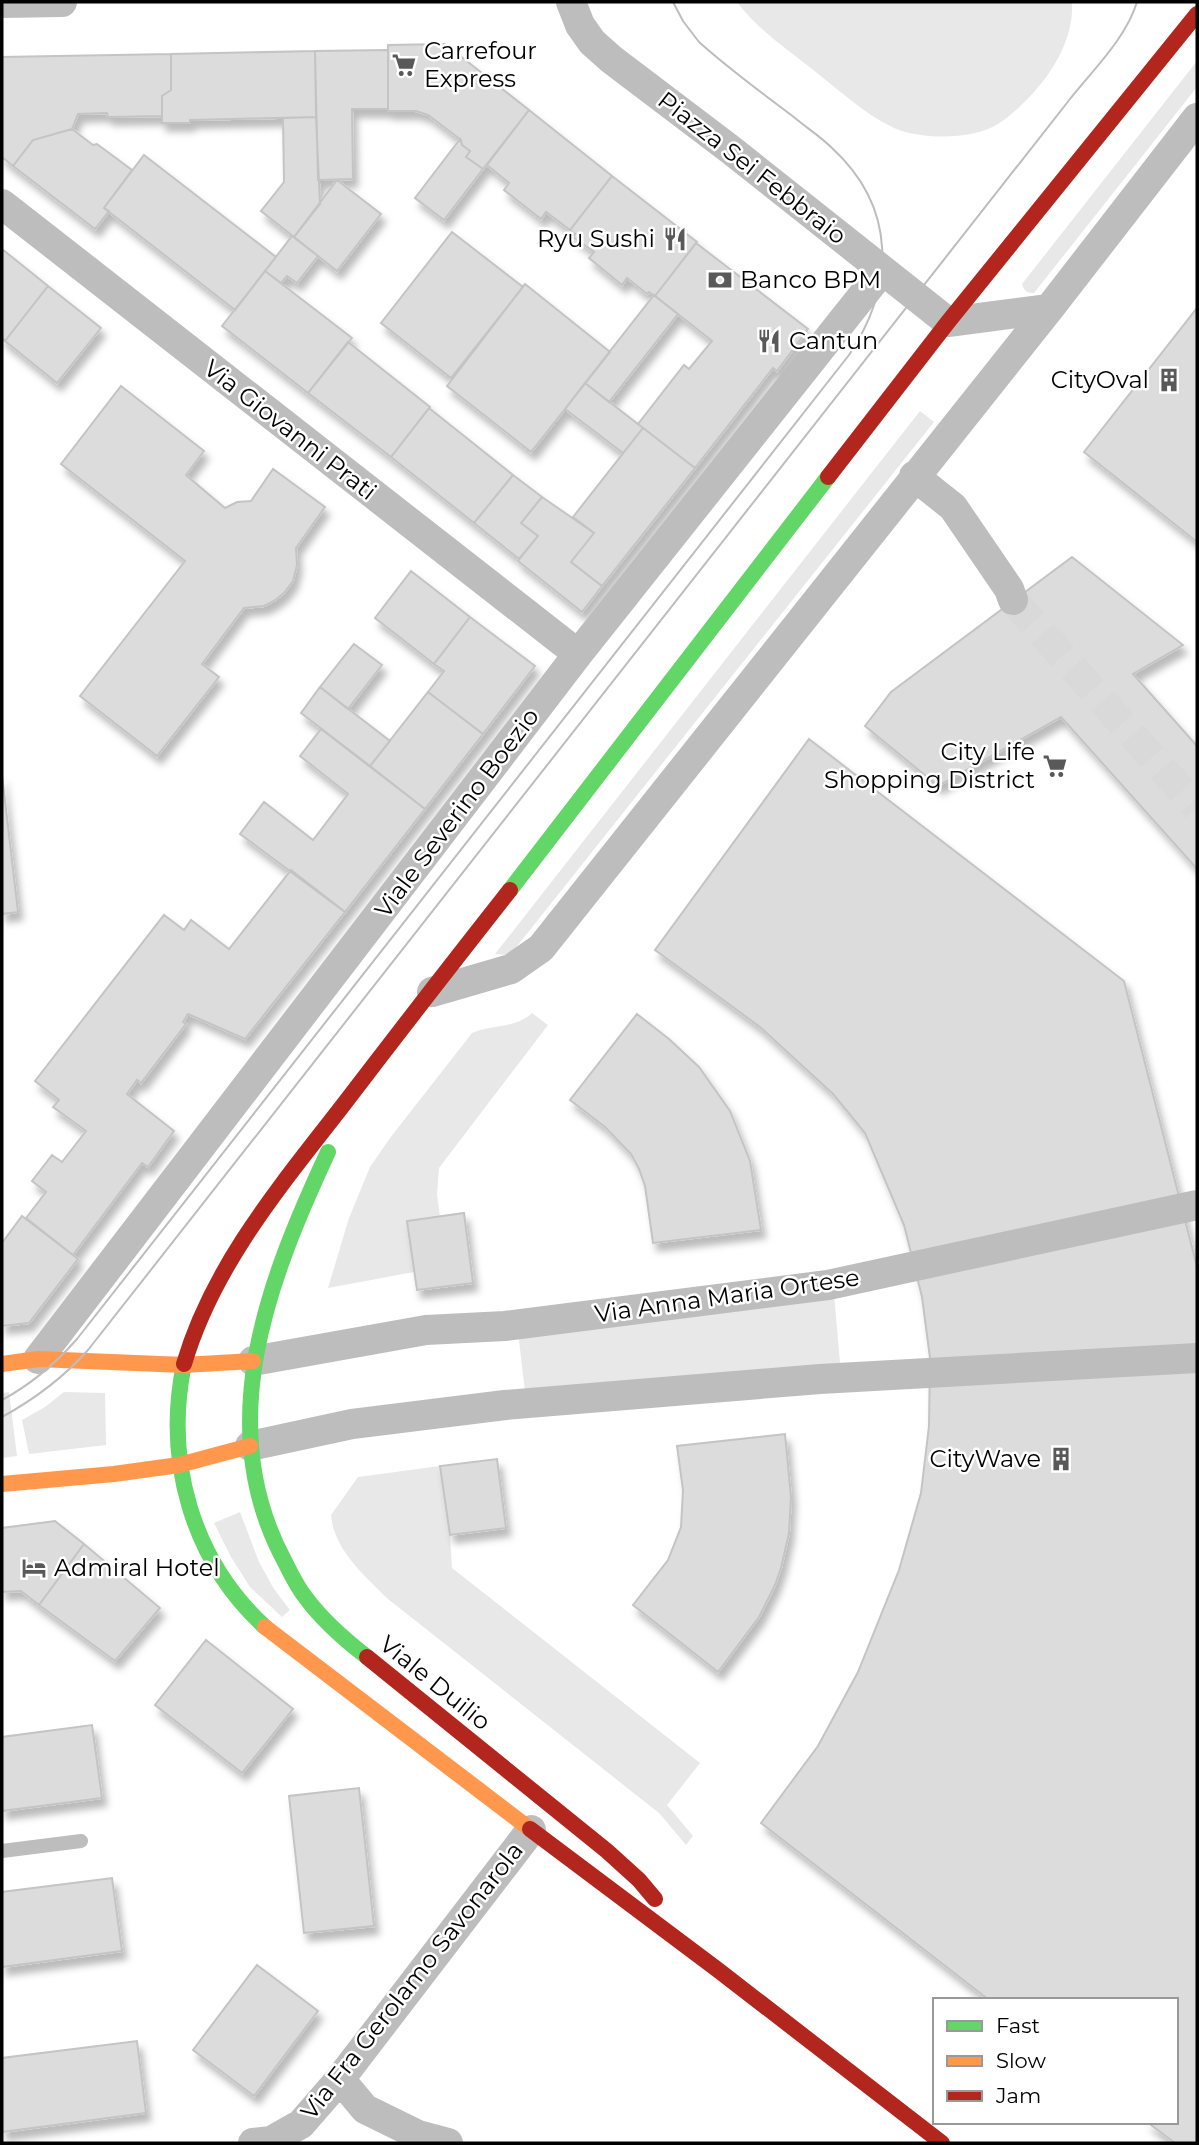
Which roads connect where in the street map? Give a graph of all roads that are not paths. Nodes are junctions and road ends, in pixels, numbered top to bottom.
1 (62, 2) edge
2 (571, 2) edge
3 (2, 3) edge
4 (1197, 14) edge
5 (1197, 118) edge
6 (2, 204) edge
7 (882, 271) junction
8 (1049, 309) junction
9 (948, 322) junction
10 (915, 476) junction
11 (1013, 600) tunnel mouth
12 (578, 654) junction
13 (432, 992) junction
14 (361, 1084) junction
15 (1197, 1205) edge
16 (38, 1359) junction
17 (1197, 1359) edge
18 (253, 1362) junction
19 (2, 1364) edge
20 (184, 1365) junction
21 (250, 1446) junction
22 (178, 1465) junction
23 (2, 1484) edge
24 (531, 1830) junction
25 (81, 1841) dead end
26 (2, 1851) edge
27 (718, 1970) junction
28 (340, 2079) junction
29 (253, 2143) edge
30 (448, 2143) edge
31 (942, 2143) edge

1 - 3 street
2 - 7 street, Piazza Sei Febbraio
4 - 9 street
5 - 8 street
6 - 12 street, Via Giovanni Prati
7 - 9 street, Piazza Sei Febbraio
7 - 12 street, Viale Severino Boezio
8 - 9 street
8 - 10 street
9 - 13 street
10 - 11 street
10 - 13 street
12 - 16 street, Viale Severino Boezio
13 - 14 street
14 - 18 street
14 - 20 street
15 - 18 street, Via Anna Maria Ortese
16 - 19 street
16 - 20 street
17 - 21 street
18 - 20 street
18 - 21 street, Viale Duilio
20 - 22 street, Viale Duilio
21 - 22 street
21 - 27 street, Viale Duilio
22 - 23 street
22 - 24 street, Viale Duilio
24 - 27 street, Viale Duilio
24 - 28 street, Via Fra Gerolamo Savonarola
25 - 26 lane
27 - 31 street, Viale Duilio
28 - 29 street, Via Fra Gerolamo Savonarola
28 - 30 street

